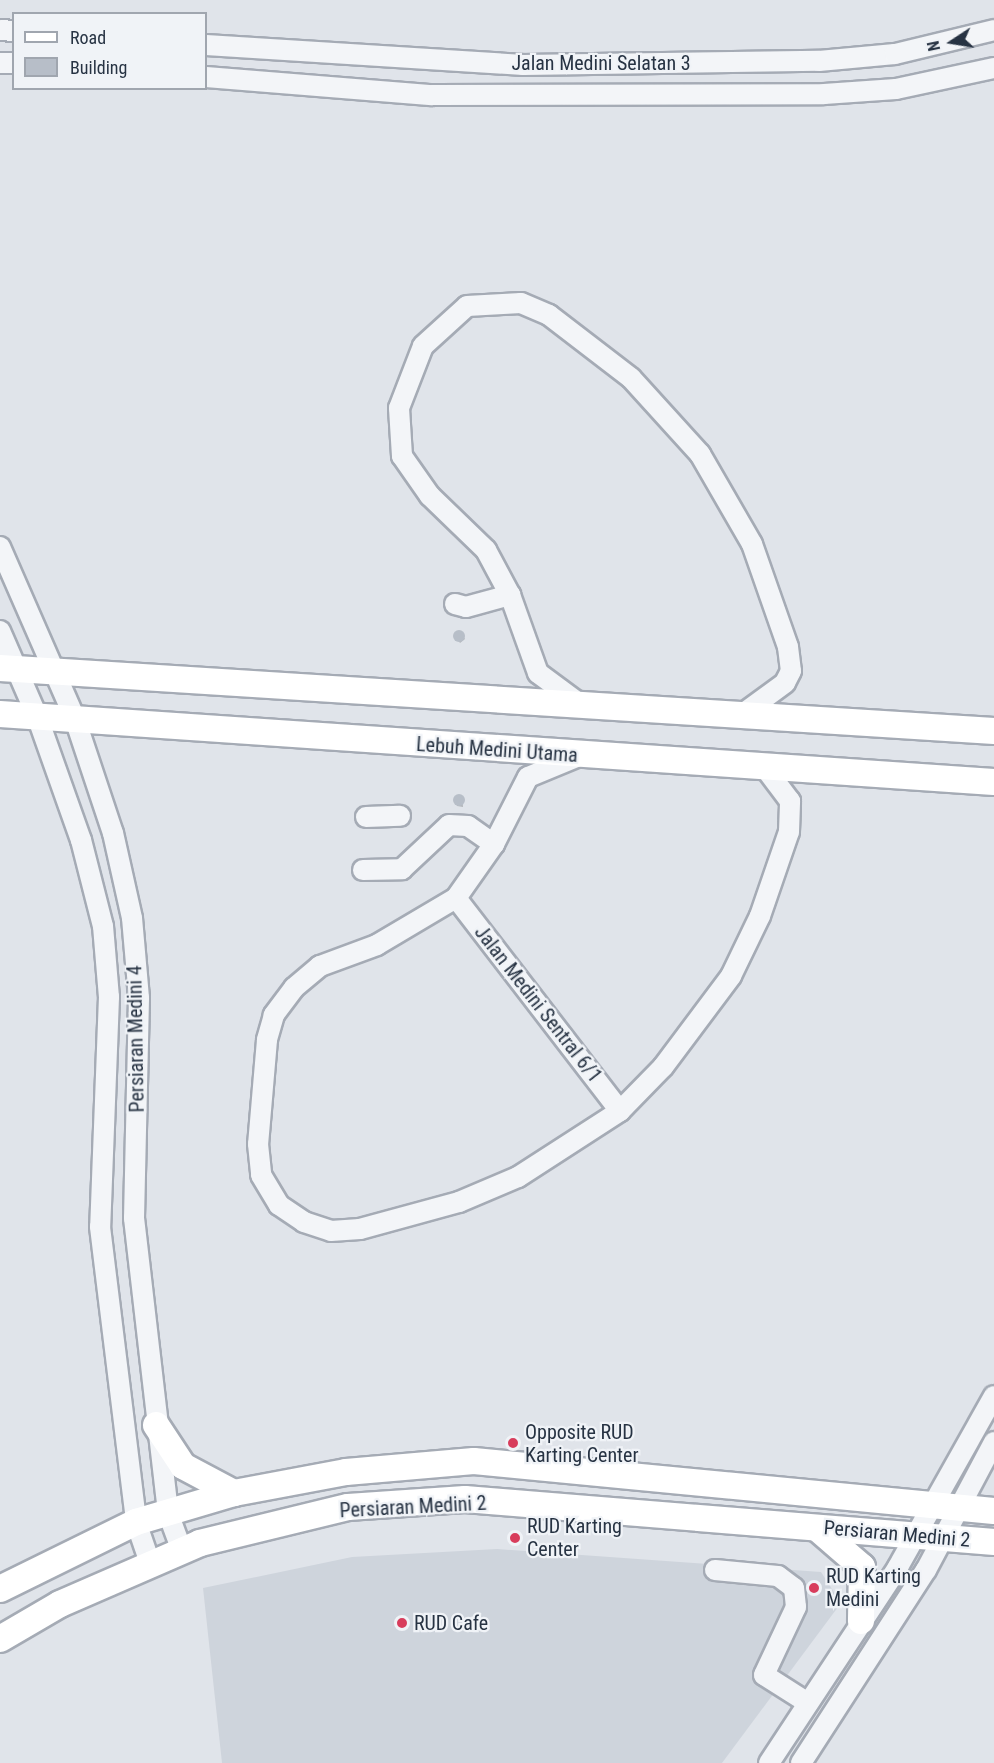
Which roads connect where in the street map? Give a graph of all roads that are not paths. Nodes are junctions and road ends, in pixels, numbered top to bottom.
1 (994, 30) edge
2 (207, 45) edge
3 (994, 68) edge
4 (207, 77) edge
5 (0, 547) edge
6 (510, 595) junction
7 (455, 604) dead end
8 (0, 632) edge
9 (8, 669) edge
10 (56, 672) junction
11 (580, 704) junction
12 (744, 713) junction
13 (0, 714) edge
14 (38, 716) junction
15 (75, 718) junction
16 (994, 731) edge
17 (579, 756) junction
18 (766, 769) junction
19 (994, 782) edge
20 (400, 816) dead end
21 (366, 817) dead end
22 (494, 844) junction
23 (363, 870) dead end
24 (456, 898) junction
25 (620, 1111) junction
26 (994, 1396) edge
27 (156, 1425) junction
28 (994, 1442) edge
29 (234, 1493) junction
30 (931, 1504) junction
31 (961, 1509) junction
32 (994, 1511) edge
33 (168, 1513) junction
34 (136, 1522) junction
35 (812, 1526) junction
36 (914, 1536) junction
37 (945, 1538) junction
38 (994, 1542) edge
39 (182, 1551) junction
40 (150, 1563) junction
41 (716, 1570) dead end
42 (0, 1590) edge
43 (861, 1621) junction
44 (0, 1639) edge
45 (807, 1703) junction
46 (769, 1763) edge
47 (801, 1763) edge

1 - 2 street, Jalan Medini Selatan 3
3 - 4 street, Jalan Medini Selatan 3
5 - 10 street, Persiaran Medini 4
6 - 7 street
6 - 11 street
6 - 12 street
8 - 9 street, Persiaran Medini 4
9 - 10 main road
9 - 14 street, Persiaran Medini 4
10 - 11 main road
10 - 15 street, Persiaran Medini 4
11 - 12 main road
12 - 16 main road
13 - 14 main road, Lebuh Medini Utama
14 - 15 main road, Lebuh Medini Utama
14 - 34 street, Persiaran Medini 4
15 - 17 main road, Lebuh Medini Utama
15 - 27 street, Persiaran Medini 4
17 - 18 main road, Lebuh Medini Utama
17 - 22 street
18 - 19 main road, Lebuh Medini Utama
18 - 25 street
20 - 21 street
22 - 23 street
22 - 24 street
24 - 25 street, Jalan Medini Sentral 6/1
24 - 25 street
26 - 30 street
27 - 29 main road
27 - 33 street, Persiaran Medini 4
28 - 31 street
29 - 30 main road, Persiaran Medini 2
29 - 33 main road, Persiaran Medini 2
30 - 31 main road, Persiaran Medini 2
30 - 36 street
31 - 32 main road, Persiaran Medini 2
31 - 37 street
33 - 34 main road, Persiaran Medini 2
33 - 39 street, Persiaran Medini 4
34 - 40 street, Persiaran Medini 4
34 - 42 main road, Persiaran Medini 2
35 - 36 main road, Persiaran Medini 2
35 - 39 main road, Persiaran Medini 2
35 - 43 main road
36 - 37 main road, Persiaran Medini 2
36 - 43 street
37 - 38 main road, Persiaran Medini 2
37 - 47 street
39 - 40 main road, Persiaran Medini 2
40 - 44 main road, Persiaran Medini 2
41 - 45 street
43 - 45 street
45 - 46 street

